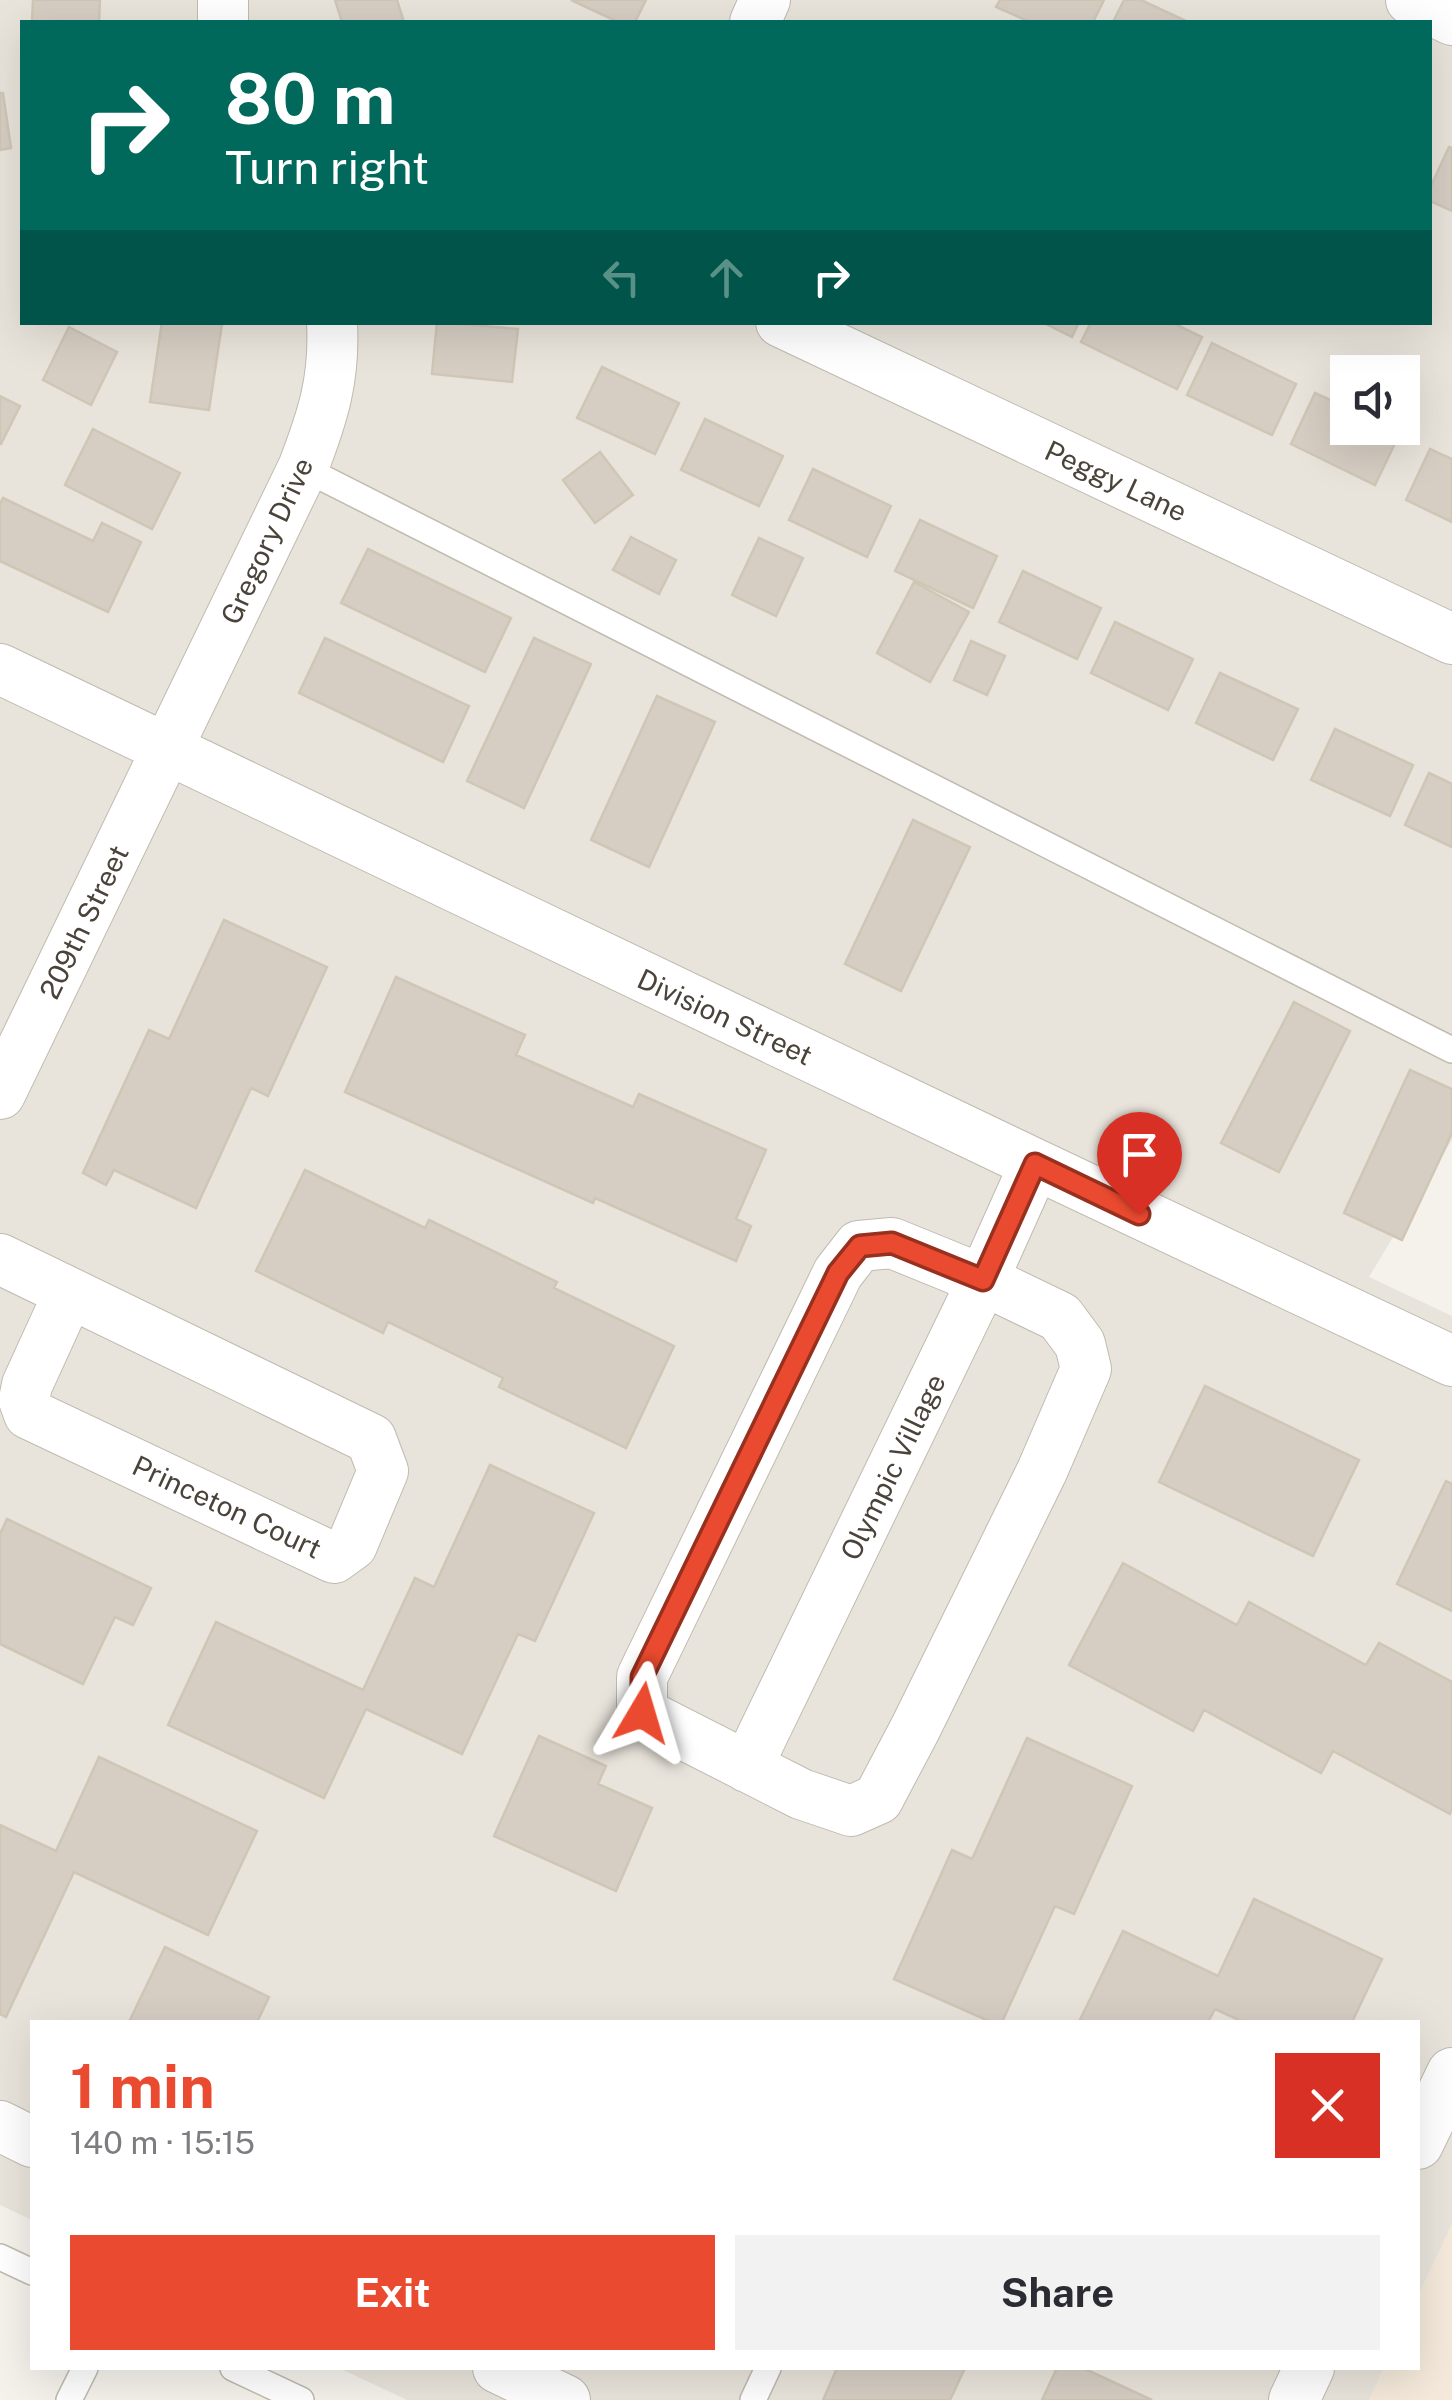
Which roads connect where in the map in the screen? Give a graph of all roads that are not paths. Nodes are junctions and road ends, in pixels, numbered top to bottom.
1 (1410, 0) edge
2 (1452, 20) edge
3 (332, 325) edge
4 (787, 325) edge
5 (303, 468) junction
6 (1452, 639) edge
7 (0, 669) edge
8 (168, 750) junction
9 (1452, 1050) edge
10 (0, 1094) edge
11 (1035, 1164) junction
12 (0, 1259) edge
13 (983, 1280) junction
14 (70, 1293) junction
15 (1452, 1361) edge
16 (747, 1767) junction
17 (1452, 2073) edge
18 (0, 2126) edge
19 (1420, 2140) edge
20 (30, 2141) edge
21 (0, 2256) edge
22 (30, 2271) edge
23 (84, 2370) edge
24 (236, 2370) edge
25 (502, 2370) edge
26 (767, 2370) edge
27 (1309, 2370) edge
28 (69, 2400) edge
29 (301, 2400) edge
30 (565, 2400) edge
31 (753, 2400) edge
32 (1294, 2400) edge

1 - 2 street
3 - 5 street, Gregory Drive
4 - 6 street, Peggy Lane
5 - 8 street, Gregory Drive
5 - 9 lane
7 - 8 street, Division Street
8 - 10 street, 209th Street
8 - 11 street, Division Street
11 - 13 street, Olympic Village
11 - 15 street, Division Street
12 - 14 street, Princeton Court
13 - 16 street, Olympic Village
13 - 16 street
13 - 16 street
14 - 14 street, Princeton Court
17 - 19 street
18 - 20 street
21 - 22 lane
23 - 28 lane
24 - 29 lane
25 - 30 street
26 - 31 lane
27 - 32 street

